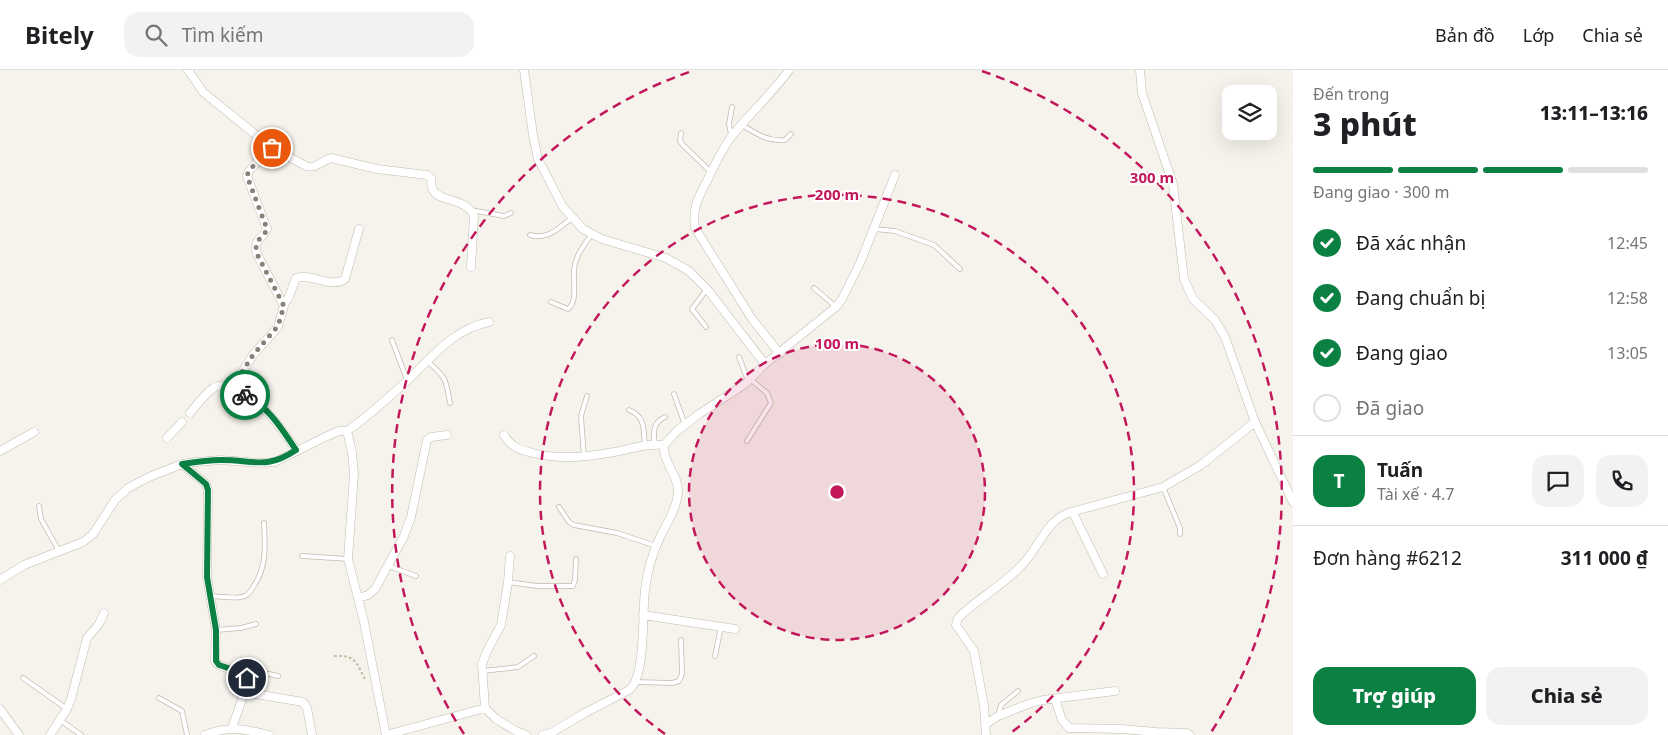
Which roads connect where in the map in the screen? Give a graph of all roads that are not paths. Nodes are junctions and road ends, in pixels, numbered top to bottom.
1 (188, 70) edge
2 (524, 70) edge
3 (789, 70) edge
4 (1140, 70) edge
5 (732, 107) dead end
6 (742, 125) junction
7 (681, 133) dead end
8 (791, 134) dead end
9 (731, 137) junction
10 (272, 148) junction
11 (712, 172) junction
12 (895, 175) dead end
13 (471, 210) junction
14 (511, 213) dead end
15 (572, 218) junction
16 (359, 229) dead end
17 (874, 229) junction
18 (592, 234) junction
19 (530, 236) dead end
20 (471, 267) dead end
21 (960, 269) dead end
22 (814, 288) dead end
23 (707, 289) junction
24 (286, 300) junction
25 (552, 302) dead end
26 (836, 307) junction
27 (489, 322) dead end
28 (706, 327) dead end
29 (392, 340) dead end
30 (739, 357) dead end
31 (774, 359) junction
32 (427, 361) junction
33 (408, 380) junction
34 (749, 380) junction
35 (231, 389) junction
36 (674, 394) dead end
37 (586, 396) dead end
38 (450, 403) dead end
39 (629, 410) dead end
40 (190, 413) dead end
41 (665, 417) dead end
42 (182, 422) dead end
43 (1255, 422) junction
44 (685, 425) junction
45 (347, 431) junction
46 (34, 432) dead end
47 (446, 435) dead end
48 (504, 436) dead end
49 (167, 438) dead end
50 (747, 441) dead end
51 (654, 444) junction
52 (664, 445) junction
53 (645, 446) junction
54 (296, 450) junction
55 (0, 451) edge
56 (584, 457) junction
57 (182, 464) junction
58 (1162, 487) junction
59 (1293, 502) edge
60 (39, 506) dead end
61 (559, 507) dead end
62 (1070, 512) junction
63 (264, 522) dead end
64 (1180, 534) dead end
65 (656, 546) junction
66 (59, 551) junction
67 (302, 556) dead end
68 (510, 556) dead end
69 (348, 559) junction
70 (576, 559) dead end
71 (389, 566) junction
72 (1102, 574) dead end
73 (416, 576) dead end
74 (0, 580) edge
75 (508, 582) junction
76 (210, 596) junction
77 (358, 598) junction
78 (104, 613) dead end
79 (643, 615) junction
80 (256, 624) dead end
81 (721, 627) junction
82 (735, 629) dead end
83 (216, 630) junction
84 (681, 640) dead end
85 (534, 656) dead end
86 (715, 656) dead end
87 (482, 672) junction
88 (245, 675) junction
89 (278, 676) dead end
90 (22, 678) dead end
91 (636, 682) junction
92 (1115, 691) dead end
93 (244, 692) junction
94 (1018, 692) dead end
95 (160, 698) dead end
96 (1055, 699) junction
97 (485, 708) junction
98 (0, 709) edge
99 (67, 710) junction
100 (998, 716) junction
101 (60, 720) junction
102 (986, 724) junction
103 (232, 728) junction
104 (20, 735) edge
105 (50, 735) edge
106 (81, 735) edge
107 (188, 735) edge
108 (205, 735) edge
109 (269, 735) edge
110 (312, 735) edge
111 (386, 735) edge
112 (526, 735) edge
113 (543, 735) edge
114 (986, 735) edge
115 (1190, 735) edge

1 - 10 street
2 - 15 street
3 - 6 street
4 - 43 street
5 - 9 lane
6 - 8 lane
6 - 9 street
7 - 11 lane
9 - 11 street
10 - 13 street
10 - 24 street
11 - 31 street
12 - 17 street
13 - 14 lane
13 - 20 street
15 - 18 street
15 - 19 lane
16 - 24 street
17 - 21 lane
17 - 26 street
18 - 23 street
18 - 25 lane
22 - 26 lane
23 - 28 lane
23 - 31 street
24 - 35 street
26 - 31 street
27 - 32 street
29 - 33 lane
30 - 34 lane
31 - 34 street
32 - 33 street
32 - 38 lane
33 - 45 street
34 - 44 street
34 - 50 lane
35 - 40 street
35 - 54 street
36 - 44 lane
37 - 56 lane
39 - 53 lane
41 - 51 lane
42 - 49 street
43 - 58 street
43 - 59 street
44 - 52 street
45 - 54 street
45 - 69 street
46 - 55 street
47 - 71 street
48 - 56 street
51 - 52 street
51 - 53 street
52 - 65 street
53 - 56 street
54 - 57 street
57 - 66 street
57 - 76 street
58 - 62 street
58 - 64 lane
60 - 66 lane
61 - 65 lane
62 - 72 street
62 - 102 street
63 - 76 lane
65 - 79 street
66 - 74 street
67 - 69 lane
68 - 75 street
69 - 77 street
70 - 75 lane
71 - 73 lane
71 - 77 street
75 - 87 street
76 - 83 street
77 - 111 street
78 - 99 street
79 - 81 street
79 - 91 street
80 - 83 lane
81 - 82 street
81 - 86 lane
83 - 88 street
84 - 91 lane
85 - 87 lane
87 - 97 street
88 - 89 lane
88 - 93 street
90 - 99 lane
91 - 113 street
92 - 96 street
93 - 103 street
93 - 110 street
94 - 100 lane
95 - 107 lane
96 - 100 street
96 - 115 street
97 - 111 street
97 - 112 street
98 - 104 street
99 - 101 street
100 - 102 street
101 - 105 street
101 - 106 lane
102 - 114 street
103 - 108 street
103 - 109 street

